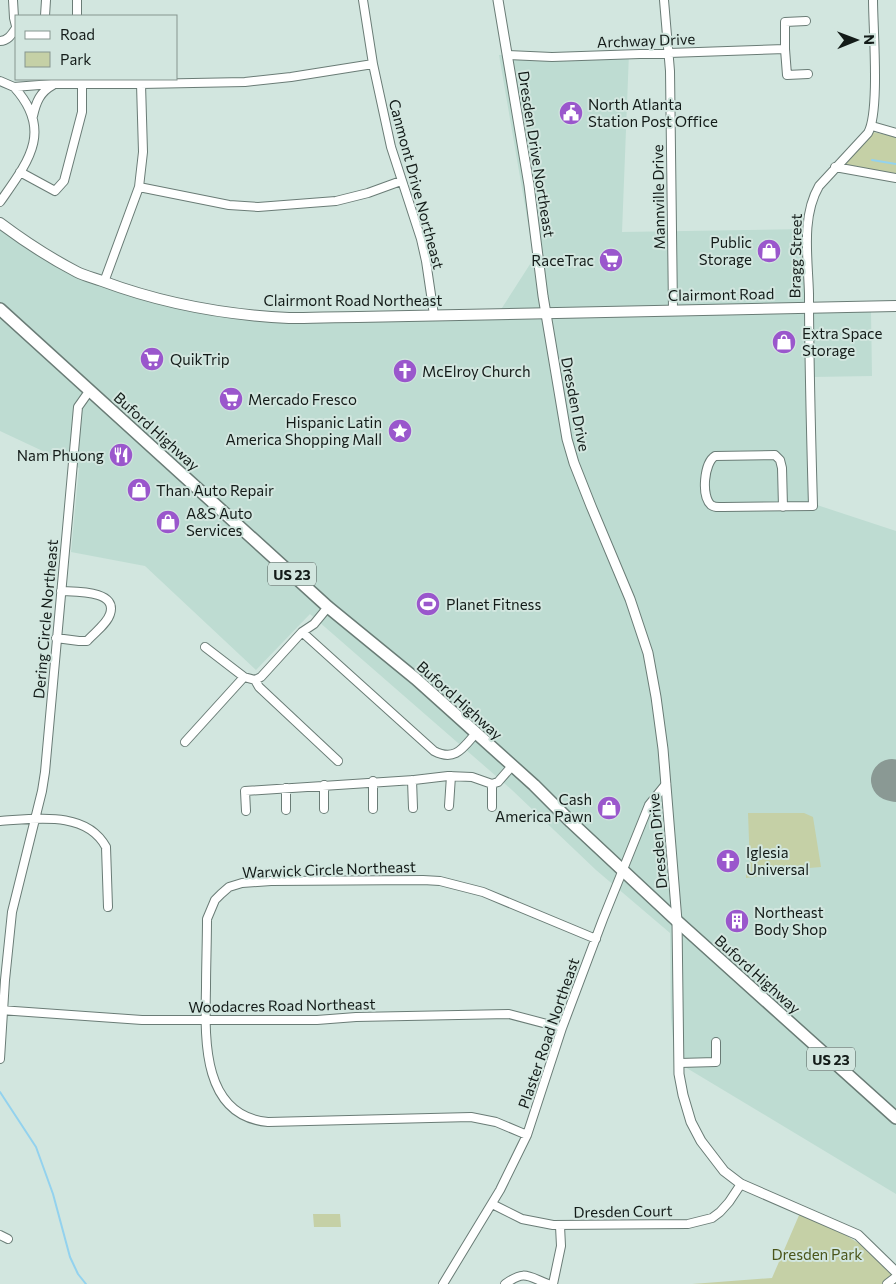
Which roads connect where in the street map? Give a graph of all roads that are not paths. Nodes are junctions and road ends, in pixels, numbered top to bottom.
1 (13, 0) edge
2 (46, 0) edge
3 (77, 0) edge
4 (363, 0) edge
5 (498, 0) edge
6 (664, 0) edge
7 (873, 0) edge
8 (45, 15) edge
9 (77, 15) edge
10 (806, 21) dead end
11 (15, 22) edge
12 (15, 29) edge
13 (0, 41) edge
14 (785, 49) junction
15 (668, 54) junction
16 (507, 55) junction
17 (373, 64) junction
18 (808, 74) dead end
19 (0, 81) edge
20 (80, 82) edge
21 (55, 84) junction
22 (141, 84) junction
23 (14, 87) junction
24 (33, 117) junction
25 (872, 126) junction
26 (896, 133) edge
27 (835, 168) junction
28 (20, 172) junction
29 (896, 178) edge
30 (402, 180) junction
31 (139, 187) junction
32 (55, 191) junction
33 (62, 199) dead end
34 (0, 202) edge
35 (0, 223) edge
36 (104, 282) junction
37 (896, 306) edge
38 (808, 308) junction
39 (0, 309) edge
40 (673, 310) junction
41 (546, 312) junction
42 (434, 315) junction
43 (90, 390) junction
44 (783, 506) junction
45 (61, 591) junction
46 (328, 607) junction
47 (302, 632) junction
48 (56, 638) junction
49 (205, 647) dead end
50 (244, 677) junction
51 (256, 680) junction
52 (476, 733) junction
53 (186, 742) dead end
54 (338, 761) dead end
55 (512, 766) junction
56 (451, 776) junction
57 (412, 780) junction
58 (373, 781) junction
59 (492, 784) junction
60 (666, 784) junction
61 (324, 785) junction
62 (286, 788) junction
63 (449, 806) dead end
64 (492, 807) dead end
65 (412, 808) dead end
66 (324, 809) dead end
67 (373, 809) dead end
68 (286, 810) dead end
69 (246, 811) dead end
70 (34, 819) junction
71 (0, 821) edge
72 (624, 870) junction
73 (108, 908) dead end
74 (678, 921) junction
75 (596, 939) junction
76 (2, 1010) edge
77 (205, 1020) junction
78 (562, 1028) junction
79 (716, 1042) dead end
80 (0, 1058) edge
81 (679, 1063) junction
82 (896, 1118) edge
83 (527, 1135) junction
84 (741, 1184) junction
85 (492, 1204) junction
86 (560, 1226) junction
87 (0, 1235) edge
88 (8, 1239) dead end
89 (896, 1272) edge
90 (896, 1278) edge
91 (443, 1284) edge
92 (505, 1284) edge
93 (548, 1284) edge
94 (553, 1284) edge
95 (888, 1284) edge

1 - 11 street
2 - 8 street
3 - 9 street
4 - 17 street, Canmont Drive Northeast
5 - 16 street, Dresden Drive Northeast
6 - 15 street, Mannville Drive
7 - 25 street
10 - 14 street
12 - 13 street
14 - 15 street, Archway Drive
14 - 18 street
15 - 16 street, Archway Drive
15 - 40 street, Mannville Drive
16 - 41 street, Dresden Drive Northeast
17 - 22 street
17 - 30 street, Canmont Drive Northeast
19 - 23 street
20 - 21 street
20 - 22 street
20 - 32 street
21 - 23 street
21 - 24 street
22 - 31 street
23 - 24 street
24 - 28 street
25 - 26 street
25 - 27 street, Bragg Street
27 - 29 street
27 - 38 street, Bragg Street
28 - 32 street
28 - 34 street
30 - 31 street
30 - 42 street, Canmont Drive Northeast
31 - 36 street
32 - 33 street
35 - 36 main road, Clairmont Road Northeast
36 - 42 main road, Clairmont Road Northeast
37 - 38 main road, Clairmont Road
38 - 40 main road, Clairmont Road
38 - 44 street, Bragg Street
39 - 43 main road, Buford Highway / US 23
40 - 41 main road, Clairmont Road
41 - 42 main road, Clairmont Road Northeast
41 - 60 street, Dresden Drive
43 - 45 street, Dering Circle Northeast
43 - 46 main road, Buford Highway / US 23
44 - 44 street, Bragg Street
45 - 48 street, Dering Circle Northeast
45 - 48 street
46 - 47 street
46 - 52 main road, Buford Highway / US 23
47 - 51 street
47 - 52 street
48 - 70 street, Dering Circle Northeast
49 - 50 street
50 - 51 street
50 - 53 street
51 - 54 street
52 - 55 main road, Buford Highway / US 23
55 - 59 street
55 - 72 main road, Buford Highway / US 23
56 - 57 street
56 - 59 street
56 - 63 street
57 - 58 street
57 - 65 street
58 - 61 street
58 - 67 street
59 - 64 street
60 - 72 street, Plaster Road Northeast
60 - 74 street, Dresden Drive
61 - 62 street
61 - 66 street
62 - 68 street
62 - 69 street
70 - 71 street
70 - 73 street
70 - 76 street, Dering Circle Northeast
72 - 74 main road, Buford Highway / US 23
72 - 75 street, Plaster Road Northeast
74 - 81 street, Dresden Drive
74 - 82 main road, Buford Highway / US 23
75 - 77 street, Warwick Circle Northeast
75 - 78 street, Plaster Road Northeast
76 - 77 street, Woodacres Road Northeast
76 - 80 street, Dering Circle Northeast
77 - 78 street, Woodacres Road Northeast
77 - 83 street, Warwick Circle Northeast
78 - 83 street, Plaster Road Northeast
79 - 81 street
81 - 84 street, Dresden Drive
83 - 85 street, Plaster Road Northeast
84 - 86 street, Dresden Court
84 - 89 street, Dresden Drive
85 - 86 street, Dresden Court
85 - 91 street, Plaster Road Northeast
86 - 94 street
87 - 88 street
90 - 95 street
92 - 93 street

